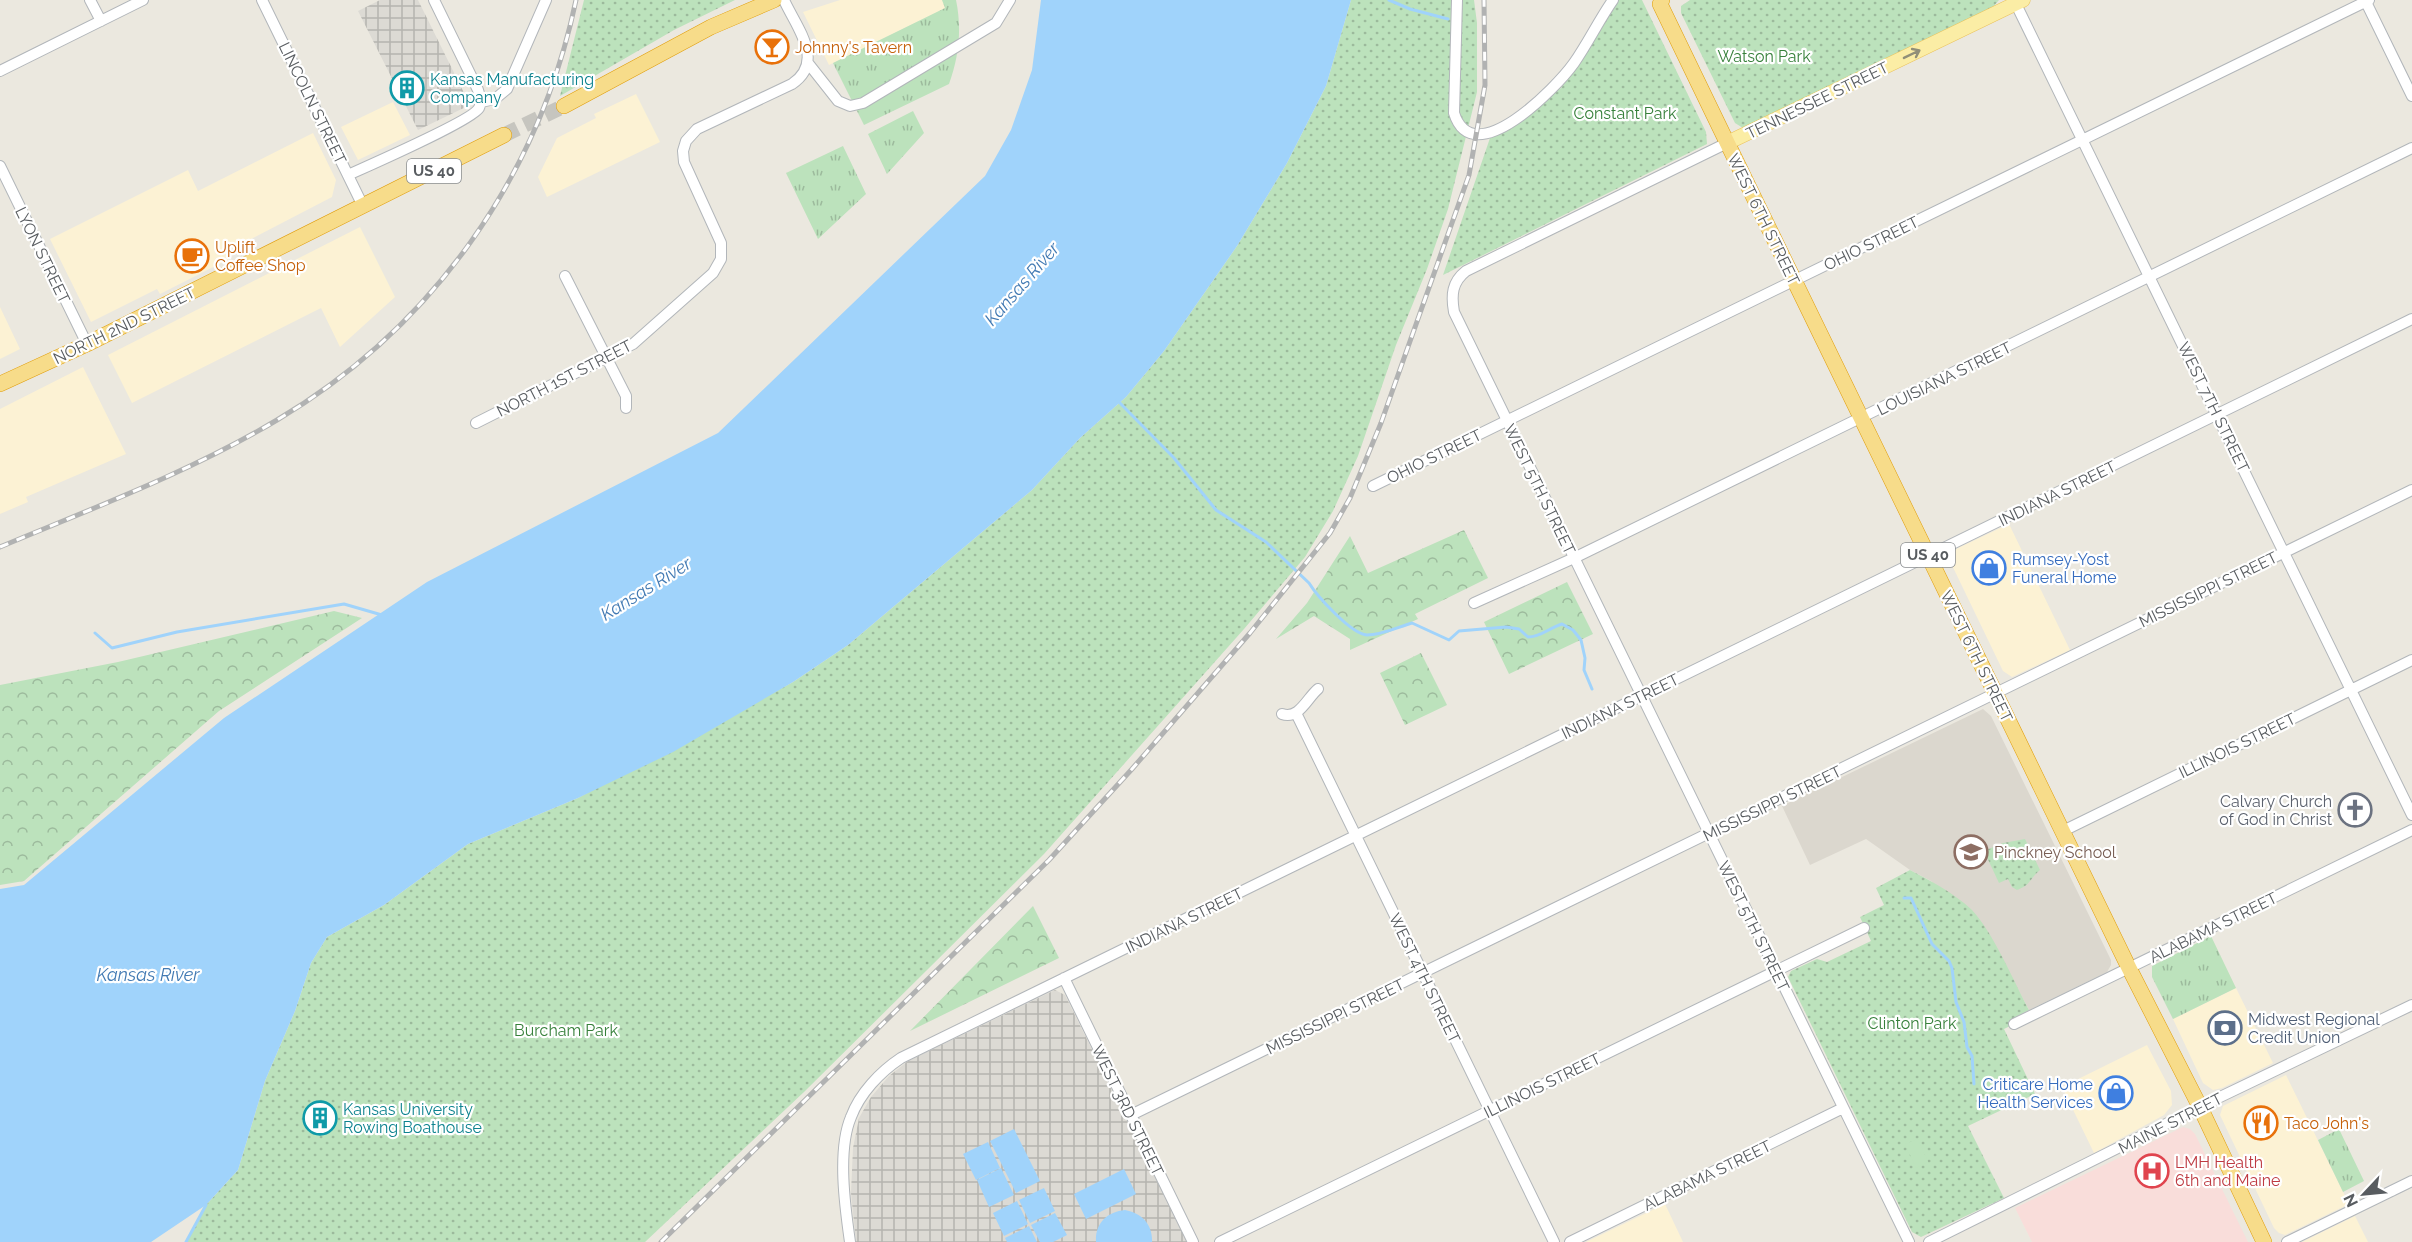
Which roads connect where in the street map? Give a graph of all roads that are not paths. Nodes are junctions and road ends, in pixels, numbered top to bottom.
1 (90, 0) edge
2 (143, 0) edge
3 (262, 0) edge
4 (434, 0) edge
5 (546, 0) edge
6 (774, 0) edge
7 (784, 0) edge
8 (1010, 0) edge
9 (1457, 0) edge
10 (1612, 0) edge
11 (2367, 0) edge
12 (1661, 1) edge
13 (2018, 1) edge
14 (100, 21) junction
15 (808, 63) junction
16 (0, 71) edge
17 (2412, 96) edge
18 (481, 102) junction
19 (564, 106) tunnel mouth
20 (504, 135) tunnel mouth
21 (2082, 140) junction
22 (1727, 143) junction
23 (2412, 148) edge
24 (0, 166) edge
25 (348, 175) junction
26 (363, 206) junction
27 (565, 276) dead end
28 (2150, 277) junction
29 (1794, 281) junction
30 (1454, 284) joint
31 (2412, 319) edge
32 (87, 344) junction
33 (607, 358) junction
34 (0, 384) edge
35 (626, 408) dead end
36 (2217, 413) junction
37 (1861, 418) junction
38 (1507, 421) junction
39 (476, 423) dead end
40 (1373, 486) dead end
41 (2412, 489) edge
42 (2284, 552) junction
43 (1928, 556) junction
44 (1574, 558) junction
45 (1474, 603) dead end
46 (2412, 660) edge
47 (1318, 689) dead end
48 (2351, 689) junction
49 (1996, 693) junction
50 (1642, 695) junction
51 (1296, 713) junction
52 (1282, 714) dead end
53 (2412, 815) edge
54 (2412, 830) edge
55 (2063, 831) junction
56 (1709, 833) junction
57 (1356, 836) junction
58 (1864, 928) dead end
59 (2129, 968) junction
60 (1776, 970) junction
61 (1423, 973) junction
62 (1064, 978) junction
63 (2412, 1005) edge
64 (2014, 1024) dead end
65 (2200, 1107) junction
66 (1843, 1108) junction
67 (1490, 1111) junction
68 (1131, 1115) junction
69 (2412, 1181) edge
70 (850, 1242) edge
71 (1193, 1242) edge
72 (1220, 1242) edge
73 (1554, 1242) edge
74 (1569, 1242) edge
75 (1909, 1242) edge
76 (1929, 1242) edge
77 (2264, 1242) edge
78 (2287, 1242) edge

1 - 14 street
2 - 14 street
3 - 25 street, LINCOLN STREET
4 - 18 street
5 - 18 street
6 - 19 highway
7 - 15 street
8 - 15 street
9 - 10 street
11 - 17 street
11 - 21 street, OHIO STREET
12 - 22 highway, WEST 6TH STREET / US 40
13 - 21 street, WEST 7TH STREET
22 -> 13 main road, TENNESSEE STREET
14 - 16 street
15 - 33 street, NORTH 1ST STREET
18 - 25 street
20 - 26 highway, NORTH 2ND STREET / US 40
21 - 28 street, WEST 7TH STREET
21 - 29 street, OHIO STREET
22 - 29 highway, WEST 6TH STREET / US 40
22 - 30 street, TENNESSEE STREET
23 - 28 street, LOUISIANA STREET
24 - 32 street, LYON STREET
25 - 26 street, LINCOLN STREET
26 - 32 highway, NORTH 2ND STREET / US 40
27 - 33 street
28 - 36 street, WEST 7TH STREET
28 - 37 street, LOUISIANA STREET
29 - 37 highway, WEST 6TH STREET / US 40
29 - 38 street, OHIO STREET
30 - 38 street, WEST 5TH STREET
31 - 36 street, INDIANA STREET
32 - 34 highway, NORTH 2ND STREET / US 40
33 - 35 street
33 - 39 street, NORTH 1ST STREET
36 - 42 street, WEST 7TH STREET
36 - 43 street, INDIANA STREET
37 - 43 highway, WEST 6TH STREET / US 40
37 - 44 street, LOUISIANA STREET
38 - 40 street, OHIO STREET
38 - 44 street, WEST 5TH STREET
41 - 42 street, MISSISSIPPI STREET
42 - 48 street, WEST 7TH STREET
42 - 49 street, MISSISSIPPI STREET
43 - 49 highway, WEST 6TH STREET / US 40
43 - 50 street, INDIANA STREET
44 - 45 street, LOUISIANA STREET
44 - 50 street, WEST 5TH STREET
46 - 48 street, ILLINOIS STREET
47 - 51 street
48 - 53 street, WEST 7TH STREET
48 - 55 street, ILLINOIS STREET
49 - 55 highway, WEST 6TH STREET / US 40
49 - 56 street, MISSISSIPPI STREET
50 - 56 street, WEST 5TH STREET
50 - 57 street, INDIANA STREET
51 - 52 street
51 - 57 street, WEST 4TH STREET
54 - 59 street, ALABAMA STREET
55 - 59 highway, WEST 6TH STREET / US 40
56 - 60 street, WEST 5TH STREET
56 - 61 street, MISSISSIPPI STREET
57 - 61 street, WEST 4TH STREET
57 - 62 street, INDIANA STREET
58 - 60 street, ILLINOIS STREET
59 - 64 street, ALABAMA STREET
59 - 65 highway, WEST 6TH STREET / US 40
60 - 66 street, WEST 5TH STREET
60 - 67 street, ILLINOIS STREET
61 - 67 street, WEST 4TH STREET
61 - 68 street, MISSISSIPPI STREET
62 - 68 street, WEST 3RD STREET
62 - 70 street, INDIANA STREET
63 - 65 street, MAINE STREET
65 - 76 street, MAINE STREET
65 - 77 highway, WEST 6TH STREET / US 40
66 - 74 street, ALABAMA STREET
66 - 75 street, WEST 5TH STREET
67 - 72 street, ILLINOIS STREET
67 - 73 street, WEST 4TH STREET
68 - 71 street, WEST 3RD STREET
69 - 78 street

